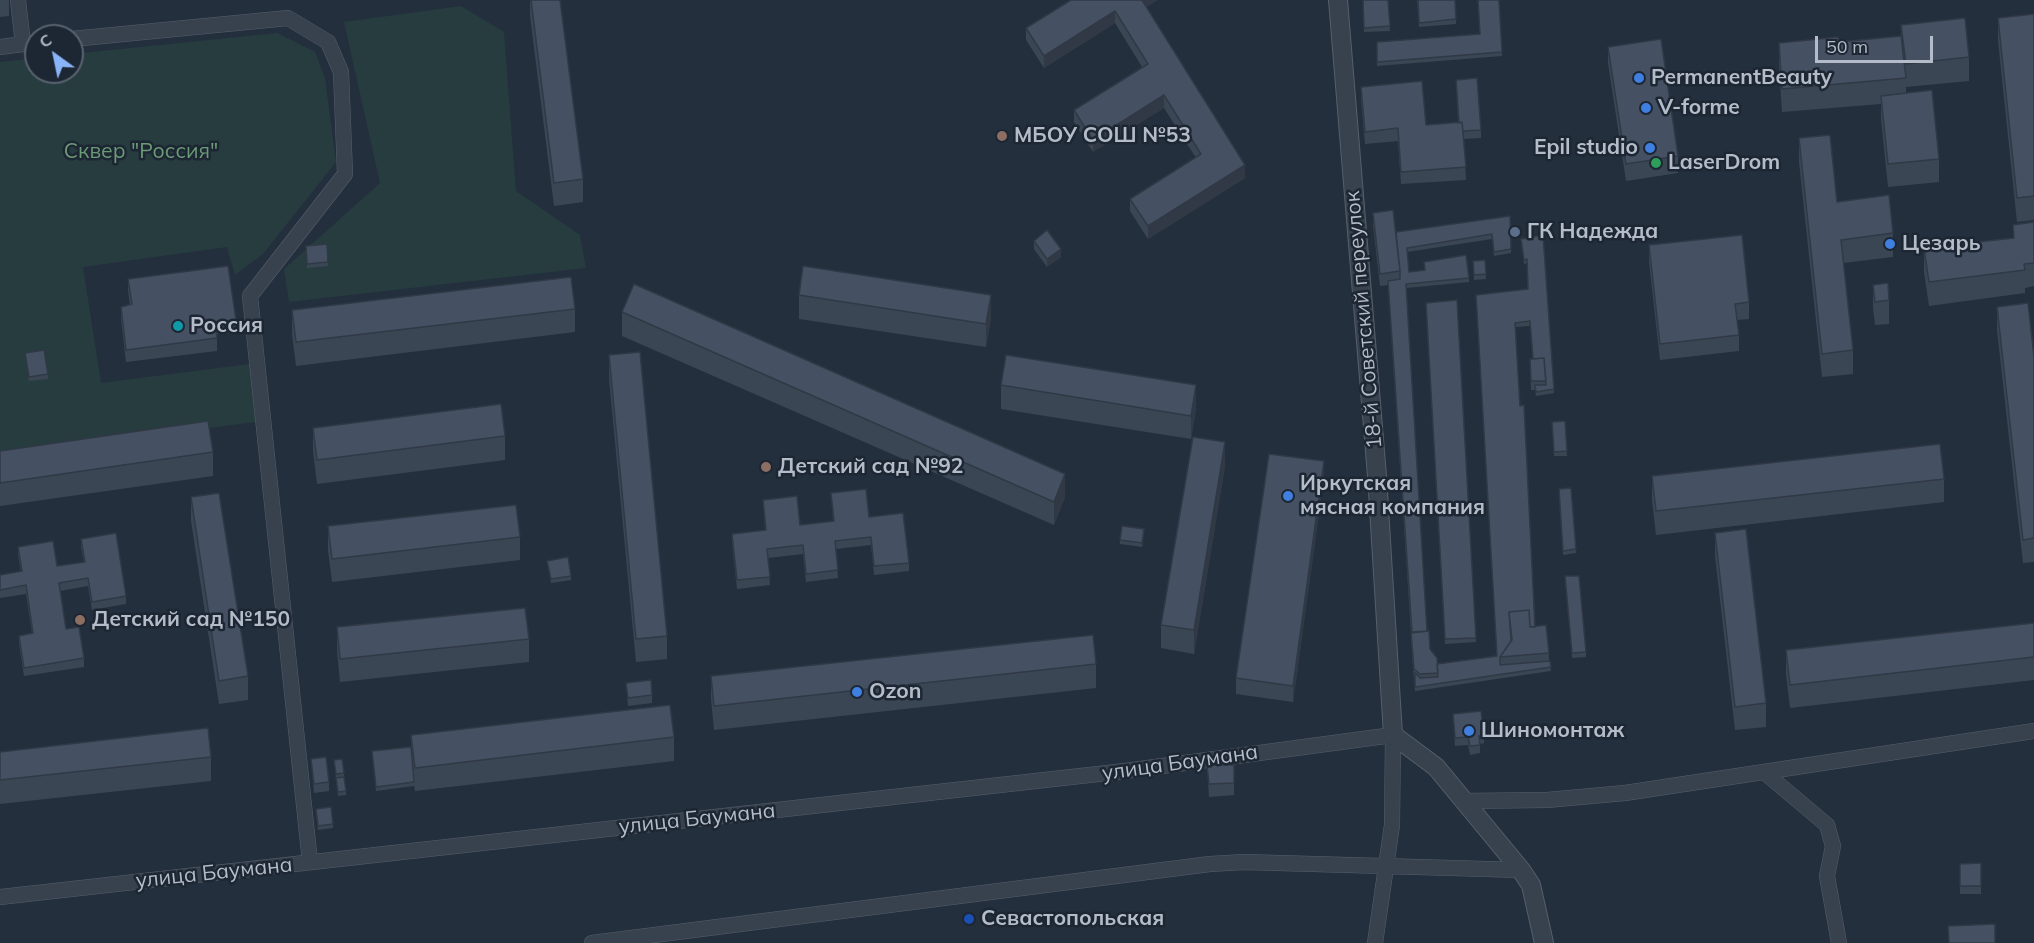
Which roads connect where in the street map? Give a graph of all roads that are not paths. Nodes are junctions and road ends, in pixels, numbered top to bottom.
1 (18, 0) edge
2 (1338, 0) edge
3 (25, 24) edge
4 (84, 38) edge
5 (24, 45) edge
6 (0, 47) edge
7 (2034, 731) edge
8 (1393, 735) junction
9 (1764, 772) junction
10 (1462, 801) junction
11 (310, 862) junction
12 (1386, 868) junction
13 (1521, 870) junction
14 (0, 897) edge
15 (592, 943) edge
16 (1376, 943) edge
17 (1544, 943) edge
18 (1839, 943) edge

1 - 3 street
2 - 8 street, 18-й Советский переулок
4 - 11 street
5 - 6 street
7 - 9 street
8 - 10 street
8 - 11 street, улица Баумана
8 - 12 street
9 - 10 street
9 - 18 street
10 - 13 street
11 - 14 street, улица Баумана
12 - 13 street
12 - 15 street
12 - 16 street
13 - 17 street

